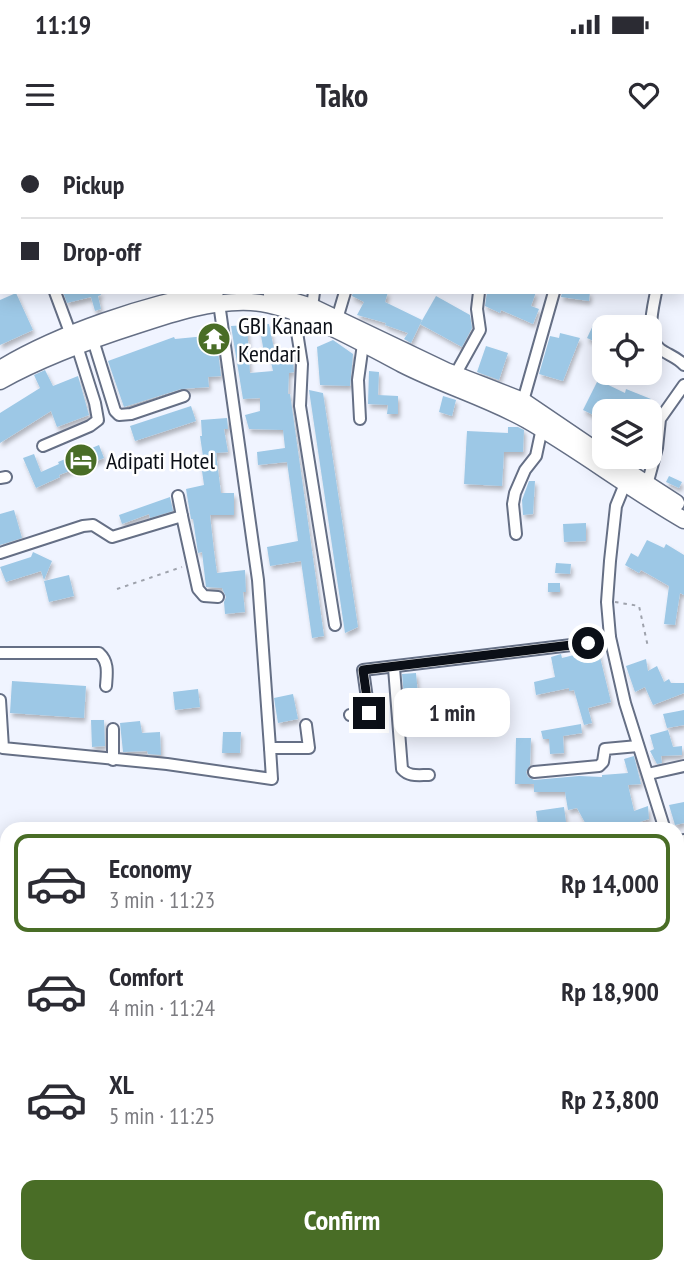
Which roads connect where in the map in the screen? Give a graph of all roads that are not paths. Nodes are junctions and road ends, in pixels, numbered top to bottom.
1 (56, 294) edge
2 (272, 294) edge
3 (344, 294) edge
4 (479, 294) edge
5 (553, 294) edge
6 (656, 294) edge
7 (173, 297) edge
8 (217, 298) edge
9 (313, 300) edge
10 (294, 313) junction
11 (146, 316) junction
12 (337, 318) junction
13 (74, 340) junction
14 (93, 340) junction
15 (363, 344) junction
16 (684, 365) edge
17 (0, 369) edge
18 (455, 375) junction
19 (0, 381) edge
20 (684, 385) edge
21 (184, 396) dead end
22 (523, 401) junction
23 (360, 419) dead end
24 (542, 428) junction
25 (43, 446) dead end
26 (592, 447) edge
27 (617, 469) edge
28 (627, 479) junction
29 (647, 485) junction
30 (178, 496) dead end
31 (684, 508) edge
32 (183, 516) junction
33 (684, 520) edge
34 (516, 534) dead end
35 (0, 553) edge
36 (218, 597) dead end
37 (335, 625) dead end
38 (610, 637) junction
39 (0, 653) edge
40 (394, 667) junction
41 (106, 686) dead end
42 (0, 700) edge
43 (350, 715) dead end
44 (306, 725) dead end
45 (113, 729) dead end
46 (638, 746) junction
47 (2, 748) edge
48 (270, 748) junction
49 (113, 760) junction
50 (684, 766) edge
51 (534, 772) dead end
52 (648, 774) junction
53 (429, 775) dead end
54 (663, 822) edge

1 - 13 street
2 - 9 highway
3 - 12 street
4 - 18 street
5 - 22 street
6 - 16 street
7 - 8 highway
7 - 11 highway
8 - 10 highway
8 - 11 highway
8 - 48 street
9 - 12 highway
10 - 15 highway
10 - 37 street
11 - 13 highway
11 - 14 highway
12 - 18 highway
13 - 14 highway
13 - 17 highway
13 - 19 highway
13 - 25 street
14 - 21 street
15 - 23 street
15 - 24 highway
18 - 22 highway
20 - 29 street
22 - 26 highway
24 - 28 highway
24 - 34 street
27 - 28 highway
28 - 29 highway
28 - 33 highway
28 - 38 street
29 - 31 highway
30 - 32 street
32 - 35 street
32 - 36 street
38 - 40 street
38 - 46 street
39 - 41 street
40 - 43 street
40 - 53 street
42 - 47 street
44 - 48 street
45 - 49 street
46 - 51 street
46 - 52 street
47 - 49 street
48 - 49 street
50 - 52 street
52 - 54 street

